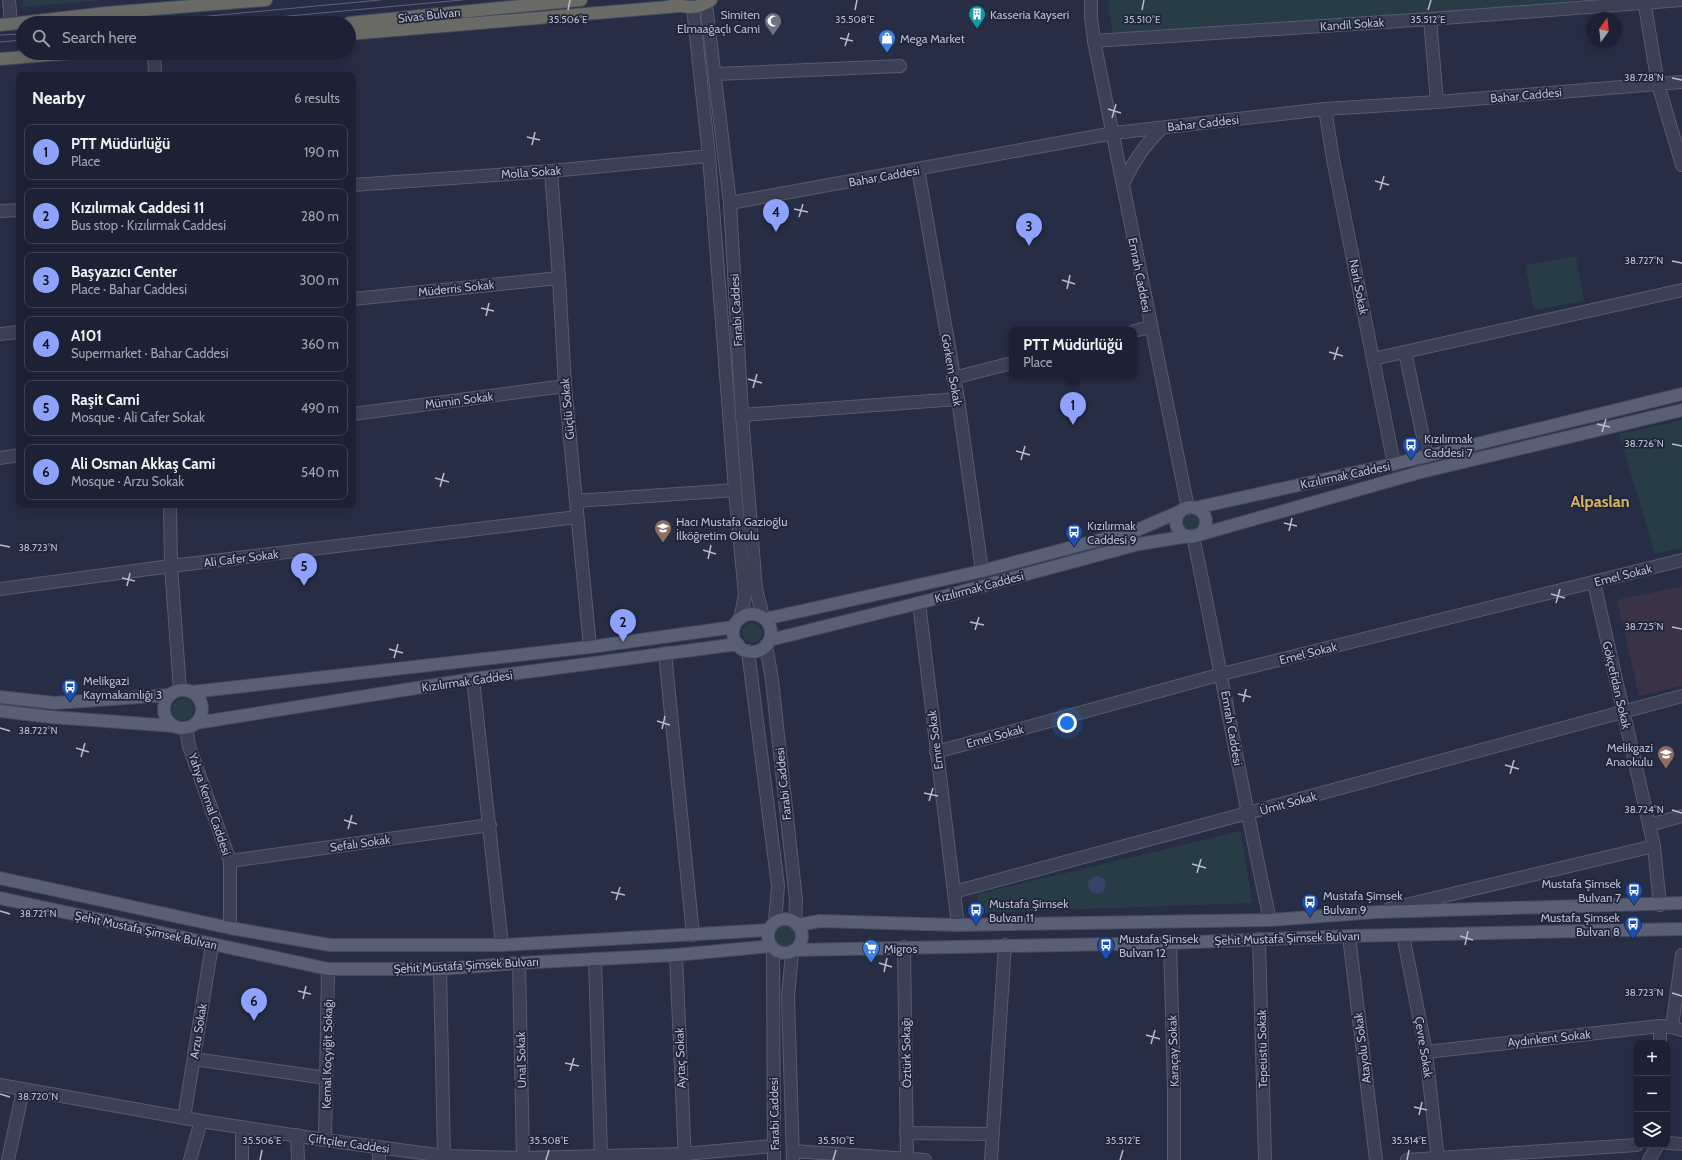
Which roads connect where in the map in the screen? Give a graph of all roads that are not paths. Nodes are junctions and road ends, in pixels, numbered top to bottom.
1 (9, 0) edge
2 (234, 0) edge
3 (266, 0) edge
4 (581, 0) edge
5 (1084, 0) edge
6 (1091, 0) edge
7 (1682, 0) edge
8 (709, 2) edge
9 (1644, 2) edge
10 (675, 3) edge
11 (203, 6) junction
12 (693, 8) junction
13 (78, 16) edge
14 (1091, 17) junction
15 (1430, 19) junction
16 (356, 22) edge
17 (16, 23) edge
18 (5, 24) edge
19 (356, 33) edge
20 (1094, 41) junction
21 (16, 58) edge
22 (0, 59) edge
23 (154, 60) edge
24 (900, 66) dead end
25 (155, 72) edge
26 (716, 74) junction
27 (1682, 82) edge
28 (1658, 84) junction
29 (1437, 102) junction
30 (1325, 109) junction
31 (1162, 128) junction
32 (1114, 133) junction
33 (709, 156) junction
34 (1682, 165) edge
35 (918, 169) junction
36 (550, 171) junction
37 (1123, 184) junction
38 (356, 185) edge
39 (730, 203) junction
40 (16, 210) edge
41 (0, 211) edge
42 (559, 278) junction
43 (1682, 290) edge
44 (356, 299) edge
45 (1150, 327) junction
46 (1137, 330) edge
47 (16, 332) edge
48 (0, 334) edge
49 (1405, 352) junction
50 (1374, 359) junction
51 (1009, 364) edge
52 (953, 378) junction
53 (565, 386) junction
54 (1682, 394) edge
55 (958, 399) junction
56 (1682, 410) edge
57 (356, 414) edge
58 (742, 415) junction
59 (16, 456) edge
60 (1427, 456) junction
61 (0, 458) edge
62 (1394, 464) junction
63 (735, 490) junction
64 (576, 501) junction
65 (170, 508) edge
66 (1188, 509) junction
67 (578, 517) junction
68 (1193, 536) junction
69 (1682, 560) edge
70 (171, 566) junction
71 (982, 571) junction
72 (1594, 583) junction
73 (0, 589) edge
74 (919, 603) junction
75 (764, 618) junction
76 (737, 623) junction
77 (768, 643) junction
78 (738, 644) junction
79 (590, 646) junction
80 (748, 651) junction
81 (665, 653) junction
82 (1222, 674) junction
83 (473, 679) junction
84 (180, 692) junction
85 (1682, 696) edge
86 (0, 697) edge
87 (0, 711) edge
88 (1623, 712) junction
89 (185, 725) junction
90 (936, 752) junction
91 (1247, 814) junction
92 (1682, 816) edge
93 (490, 825) junction
94 (1649, 825) junction
95 (1654, 846) junction
96 (230, 862) junction
97 (0, 878) edge
98 (954, 892) junction
99 (0, 898) edge
100 (1682, 903) edge
101 (1660, 904) junction
102 (1377, 912) junction
103 (1270, 920) junction
104 (796, 924) junction
105 (958, 925) junction
106 (772, 926) junction
107 (230, 928) junction
108 (1682, 928) edge
109 (693, 935) junction
110 (1403, 935) junction
111 (1349, 936) junction
112 (1259, 939) junction
113 (1170, 943) junction
114 (212, 945) junction
115 (502, 945) junction
116 (1004, 945) junction
117 (772, 947) junction
118 (904, 947) junction
119 (794, 951) junction
120 (676, 955) junction
121 (1682, 955) edge
122 (595, 960) junction
123 (519, 963) junction
124 (328, 969) junction
125 (440, 969) junction
126 (1672, 1028) edge
127 (1662, 1040) edge
128 (1426, 1052) junction
129 (194, 1059) junction
130 (326, 1078) junction
131 (0, 1085) edge
132 (23, 1090) junction
133 (184, 1118) junction
134 (201, 1121) junction
135 (242, 1127) junction
136 (906, 1133) junction
137 (992, 1134) junction
138 (297, 1136) junction
139 (325, 1140) junction
140 (1670, 1143) edge
141 (1682, 1144) edge
142 (1634, 1145) edge
143 (774, 1146) junction
144 (379, 1147) junction
145 (1656, 1148) edge
146 (405, 1155) edge
147 (793, 1155) edge
148 (444, 1156) junction
149 (601, 1156) junction
150 (684, 1157) edge
151 (523, 1159) edge
152 (907, 1159) edge
153 (1438, 1159) edge
154 (8, 1160) edge
155 (190, 1160) edge
156 (242, 1160) edge
157 (298, 1160) edge
158 (379, 1160) edge
159 (774, 1160) edge
160 (924, 1160) edge
161 (991, 1160) edge
162 (1174, 1160) edge
163 (1265, 1160) edge
164 (1376, 1160) edge
165 (1407, 1160) edge
166 (1649, 1160) edge

1 - 18 street
2 - 11 highway
3 - 11 highway
4 - 16 highway, Sivas Bulvarı
5 - 14 street
6 - 14 street
7 - 9 street, Kandil Sokak
8 - 12 highway
8 - 26 street, Farabi Caddesi
9 - 15 street, Kandil Sokak
9 - 28 street
10 - 12 highway
10 - 19 highway
11 - 13 highway
12 - 33 street, Farabi Caddesi
14 - 20 street, Emrah Caddesi
15 - 20 street, Kandil Sokak
15 - 29 street
17 - 18 highway
20 - 32 street, Emrah Caddesi
21 - 22 highway
23 - 25 street
24 - 26 street
26 - 39 street, Farabi Caddesi
27 - 28 street, Bahar Caddesi
28 - 29 street, Bahar Caddesi
28 - 34 street
29 - 30 street, Bahar Caddesi
30 - 31 street, Bahar Caddesi
30 - 50 street, Narlı Sokak
31 - 32 street, Bahar Caddesi
31 - 37 street
32 - 35 street, Bahar Caddesi
32 - 37 street, Emrah Caddesi
33 - 36 street, Molla Sokak
33 - 63 street, Farabi Caddesi
35 - 39 street, Bahar Caddesi
35 - 52 street, Görkem Sokak
36 - 38 street, Molla Sokak
36 - 42 street, Güçlü Sokak
37 - 45 street, Emrah Caddesi
39 - 58 street, Farabi Caddesi
40 - 41 street
42 - 44 street, Müderris Sokak
42 - 53 street, Güçlü Sokak
43 - 49 street
45 - 46 street
45 - 66 street, Emrah Caddesi
47 - 48 street
49 - 50 street
49 - 60 street
50 - 62 street, Narlı Sokak
51 - 52 street
52 - 55 street, Görkem Sokak
53 - 57 street, Mümin Sokak
53 - 64 street, Güçlü Sokak
54 - 60 main road, Kızılırmak Caddesi
55 - 58 street
55 - 71 street, Görkem Sokak
56 - 68 main road, Kızılırmak Caddesi
58 - 75 street, Farabi Caddesi
59 - 61 street
60 - 62 main road, Kızılırmak Caddesi
62 - 66 main road, Kızılırmak Caddesi
63 - 64 street
63 - 76 street, Farabi Caddesi
64 - 67 street, Güçlü Sokak
65 - 70 street
66 - 68 main road
66 - 68 main road
66 - 71 main road, Kızılırmak Caddesi
67 - 70 street, Ali Cafer Sokak
67 - 79 street, Güçlü Sokak
68 - 74 main road, Kızılırmak Caddesi
68 - 82 street, Emrah Caddesi
69 - 72 street, Emel Sokak
70 - 73 street, Ali Cafer Sokak
70 - 84 street
71 - 75 main road, Kızılırmak Caddesi
72 - 82 street, Emel Sokak
72 - 88 street, Gökçefidan Sokak
74 - 77 main road, Kızılırmak Caddesi
74 - 90 street, Emre Sokak
75 - 76 main road
75 - 77 main road
76 - 78 main road
76 - 79 main road, Kızılırmak Caddesi
77 - 80 main road
77 - 104 street, Farabi Caddesi
78 - 80 main road
78 - 81 main road, Kızılırmak Caddesi
79 - 84 main road, Kızılırmak Caddesi
80 - 106 street, Farabi Caddesi
81 - 83 main road, Kızılırmak Caddesi
81 - 109 street
82 - 90 street, Emel Sokak
82 - 91 street, Emrah Caddesi
83 - 89 main road, Kızılırmak Caddesi
83 - 93 street
84 - 86 main road, Kızılırmak Caddesi
84 - 89 main road
84 - 89 main road
85 - 88 street, Ümit Sokak
87 - 89 main road, Kızılırmak Caddesi
88 - 91 street, Ümit Sokak
88 - 94 street, Gökçefidan Sokak
89 - 96 street, Yahya Kemal Caddesi
90 - 98 street, Emre Sokak
91 - 98 street, Ümit Sokak
91 - 103 street, Emrah Caddesi
92 - 94 street
93 - 96 street, Sefalı Sokak
93 - 115 street
94 - 95 street, Gökçefidan Sokak
95 - 101 street, Gökçefidan Sokak
95 - 102 street
96 - 107 street, Yahya Kemal Caddesi
97 - 107 main road, Şehit Mustafa Şimsek Bulvarı
98 - 105 street, Emre Sokak
99 - 114 main road, Şehit Mustafa Şimsek Bulvarı
100 - 101 main road, Şehit Mustafa Şimsek Bulvarı
101 - 102 main road, Şehit Mustafa Şimsek Bulvarı
102 - 103 main road, Şehit Mustafa Şimsek Bulvarı
103 - 105 main road, Şehit Mustafa Şimsek Bulvarı
104 - 105 main road, Şehit Mustafa Şimsek Bulvarı
104 - 106 main road
104 - 119 main road
106 - 109 main road, Şehit Mustafa Şimsek Bulvarı
106 - 117 main road
107 - 115 main road, Şehit Mustafa Şimsek Bulvarı
108 - 110 main road, Şehit Mustafa Şimsek Bulvarı
109 - 115 main road, Şehit Mustafa Şimsek Bulvarı
110 - 111 main road, Şehit Mustafa Şimsek Bulvarı
110 - 128 street, Çevre Sokak
111 - 112 main road, Şehit Mustafa Şimsek Bulvarı
111 - 164 street, Atayolu Sokak
112 - 113 main road, Şehit Mustafa Şimsek Bulvarı
112 - 163 street, Tepeüstü Sokak
113 - 116 main road, Şehit Mustafa Şimsek Bulvarı
113 - 162 street, Karaçay Sokak
114 - 124 main road, Şehit Mustafa Şimsek Bulvarı
114 - 129 street, Arzu Sokak
116 - 118 main road, Şehit Mustafa Şimsek Bulvarı
116 - 137 street
117 - 119 main road
117 - 120 main road, Şehit Mustafa Şimsek Bulvarı
117 - 143 street, Farabi Caddesi
118 - 119 main road, Şehit Mustafa Şimsek Bulvarı
118 - 136 street, Öztürk Sokağı
119 - 147 street, Farabi Caddesi
120 - 122 main road, Şehit Mustafa Şimsek Bulvarı
120 - 150 street, Aytaç Sokak
121 - 126 street
122 - 123 main road, Şehit Mustafa Şimsek Bulvarı
122 - 149 street
123 - 125 main road, Şehit Mustafa Şimsek Bulvarı
123 - 151 street, Ünal Sokak
124 - 125 main road, Şehit Mustafa Şimsek Bulvarı
124 - 130 street, Kemal Koçyiğit Sokağı
125 - 148 street
126 - 127 street
126 - 128 street, Aydınkent Sokak
128 - 153 street, Çevre Sokak
129 - 130 street
129 - 133 street, Arzu Sokak
130 - 139 street, Kemal Koçyiğit Sokağı
131 - 132 street, Çiftçiler Caddesi
132 - 133 street, Çiftçiler Caddesi
132 - 154 street
133 - 134 street, Çiftçiler Caddesi
134 - 135 street, Çiftçiler Caddesi
134 - 155 street
135 - 138 street, Çiftçiler Caddesi
135 - 156 street
136 - 137 street
136 - 152 street, Öztürk Sokağı
137 - 161 street
138 - 139 street, Çiftçiler Caddesi
138 - 157 street
139 - 144 street, Çiftçiler Caddesi
140 - 141 street
142 - 153 street
143 - 150 street, Çiftçiler Caddesi
143 - 159 street, Farabi Caddesi
144 - 146 street, Çiftçiler Caddesi
144 - 158 street
145 - 166 street
146 - 148 street, Çiftçiler Caddesi
147 - 152 street
148 - 151 street, Çiftçiler Caddesi
149 - 150 street, Çiftçiler Caddesi
149 - 151 street, Çiftçiler Caddesi
152 - 160 street
153 - 165 street

